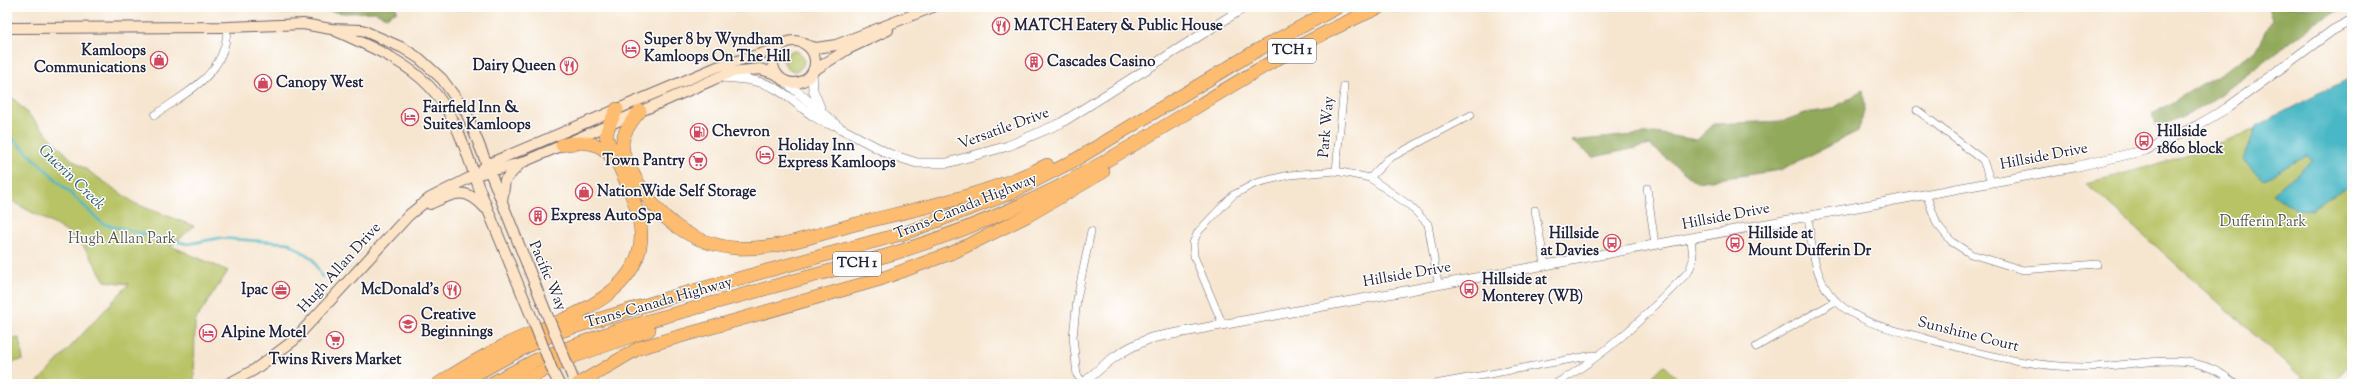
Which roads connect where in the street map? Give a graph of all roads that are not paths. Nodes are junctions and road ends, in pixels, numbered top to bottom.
1 (932, 7) edge
2 (1245, 7) edge
3 (1338, 7) edge
4 (1380, 7) edge
5 (904, 19) junction
6 (2352, 20) edge
7 (227, 27) junction
8 (7, 28) edge
9 (331, 28) junction
10 (806, 45) junction
11 (403, 48) junction
12 (778, 49) junction
13 (395, 60) junction
14 (813, 72) junction
15 (776, 74) junction
16 (719, 78) junction
17 (787, 83) junction
18 (1344, 86) dead end
19 (617, 109) junction
20 (1917, 110) dead end
21 (640, 111) junction
22 (155, 115) dead end
23 (824, 115) junction
24 (1471, 115) dead end
25 (609, 125) junction
26 (840, 128) junction
27 (1155, 132) junction
28 (1109, 139) junction
29 (562, 145) junction
30 (521, 163) junction
31 (617, 165) junction
32 (489, 168) junction
33 (1336, 171) junction
34 (475, 175) junction
35 (1370, 178) junction
36 (1991, 182) junction
37 (1647, 188) dead end
38 (1926, 194) junction
39 (502, 205) junction
40 (1535, 210) dead end
41 (489, 212) junction
42 (409, 214) junction
43 (1808, 216) junction
44 (1091, 232) dead end
45 (1691, 238) junction
46 (1654, 244) junction
47 (1545, 264) junction
48 (2098, 264) dead end
49 (1438, 283) junction
50 (1836, 301) junction
51 (697, 307) junction
52 (1222, 323) junction
53 (1756, 347) dead end
54 (1596, 355) junction
55 (613, 362) junction
56 (228, 384) edge
57 (438, 384) edge
58 (457, 384) edge
59 (490, 384) edge
60 (516, 384) edge
61 (559, 384) edge
62 (575, 384) edge
63 (578, 384) edge
64 (598, 384) edge
65 (1084, 384) edge
66 (1435, 384) edge
67 (1554, 384) edge
68 (2235, 384) edge

1 - 5 main road
2 - 26 street, Versatile Drive
3 - 28 highway, Trans-Canada Highway / TCH 1
4 - 27 highway, Trans-Canada Highway / TCH 1
5 - 10 main road
5 - 14 main road
6 - 36 street, Hillside Drive
7 - 8 main road, Pacific Way
7 - 9 main road, Pacific Way
7 - 22 street
9 - 11 main road, Pacific Way
9 - 13 main road, Pacific Way
10 - 12 main road
10 - 14 main road
11 - 13 main road
11 - 32 main road, Pacific Way
12 - 15 main road
12 - 19 main road, Hugh Allan Drive
13 - 34 main road, Pacific Way
14 - 17 main road
14 - 23 street, Versatile Drive
15 - 16 main road, Hugh Allan Drive
15 - 17 main road
16 - 21 main road, Hugh Allan Drive
16 - 26 street
17 - 23 street, Versatile Drive
18 - 33 street, Park Way
19 - 25 highway
19 - 32 main road, Hugh Allan Drive
20 - 36 street
21 - 25 main road, Hugh Allan Drive
21 - 28 highway
23 - 26 street, Versatile Drive
24 - 35 street
25 - 29 main road, Hugh Allan Drive
25 - 31 highway
27 - 51 highway, Trans-Canada Highway / TCH 1
27 - 55 highway
28 - 58 highway, Trans-Canada Highway / TCH 1
29 - 30 main road, Hugh Allan Drive
29 - 31 highway
30 - 32 main road, Hugh Allan Drive
30 - 39 main road
31 - 57 highway
32 - 34 main road, Hugh Allan Drive
32 - 39 main road, Pacific Way
33 - 35 street
33 - 52 street
34 - 41 main road, Pacific Way
34 - 42 main road, Hugh Allan Drive
35 - 49 street
36 - 38 street, Hillside Drive
37 - 46 street
38 - 43 street, Hillside Drive
38 - 48 street
39 - 62 main road, Pacific Way, bridge
40 - 47 street
41 - 42 main road
41 - 61 main road, Pacific Way, bridge
42 - 56 main road, Hugh Allan Drive
43 - 45 street, Hillside Drive
43 - 50 street, Sunshine Court
44 - 65 street
45 - 46 street, Hillside Drive
45 - 54 street
46 - 47 street, Hillside Drive
47 - 49 street, Hillside Drive
49 - 52 street, Hillside Drive
50 - 53 street
50 - 68 street, Sunshine Court
51 - 59 highway, Trans-Canada Highway / TCH 1
51 - 60 highway
52 - 65 street, Hillside Drive
54 - 66 street
54 - 67 street
55 - 63 highway
55 - 64 highway

